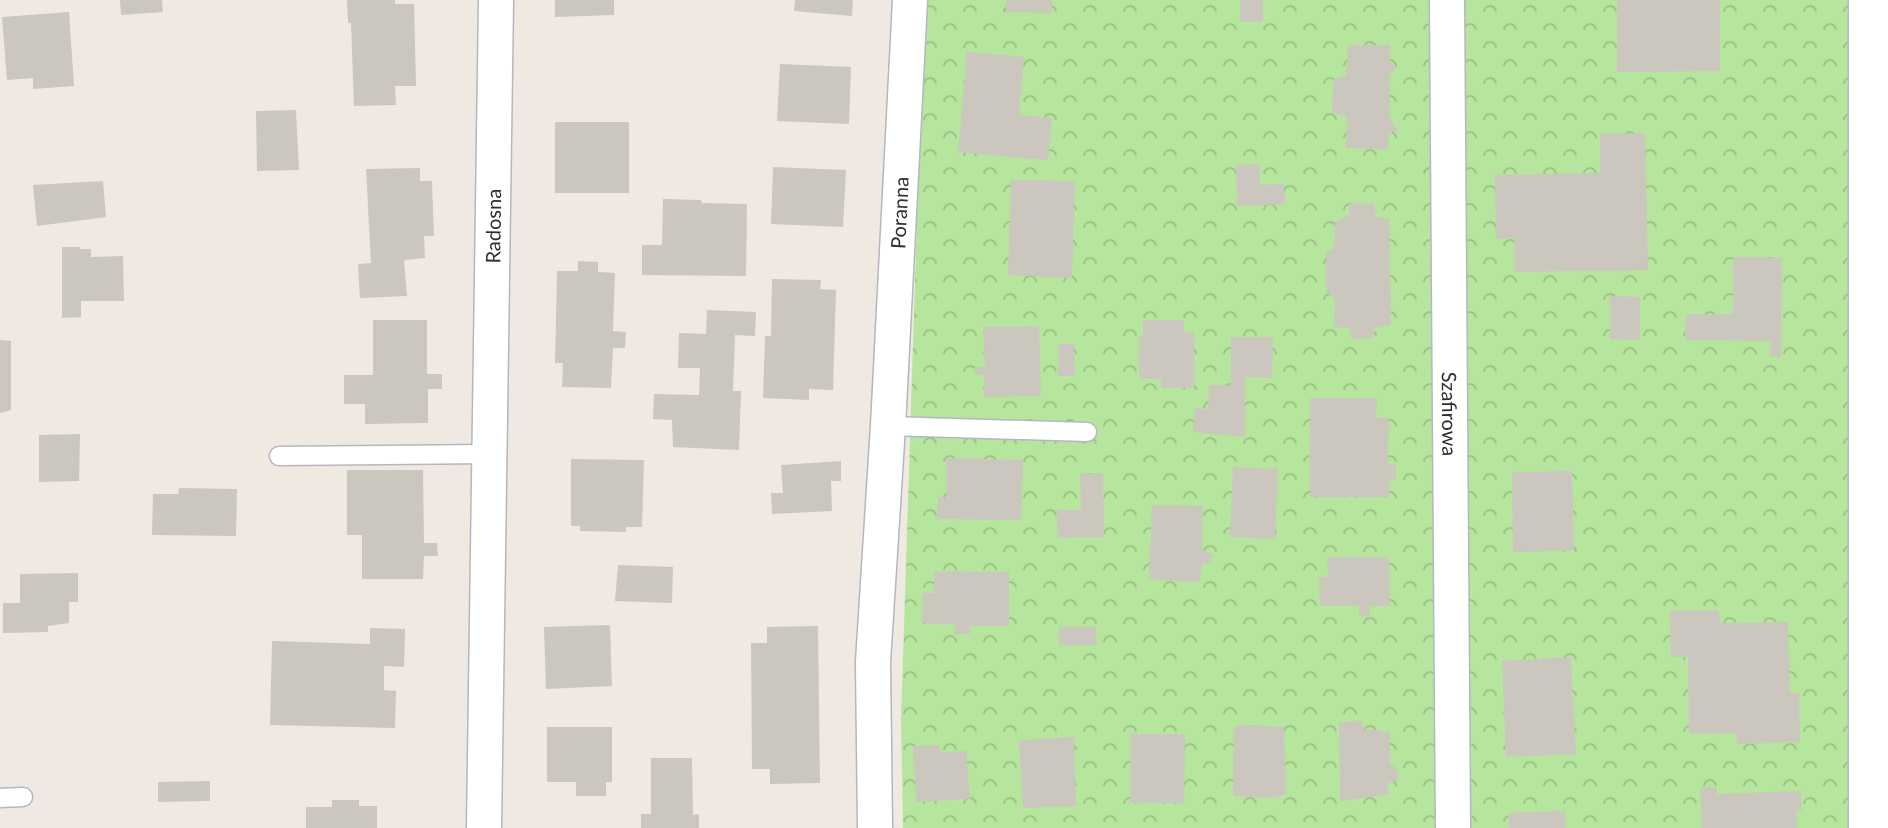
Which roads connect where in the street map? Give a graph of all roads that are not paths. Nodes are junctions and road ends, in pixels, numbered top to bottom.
1 (496, 0) edge
2 (910, 0) edge
3 (1447, 0) edge
4 (1871, 0) edge
5 (888, 426) junction
6 (1087, 432) dead end
7 (490, 454) junction
8 (279, 456) dead end
9 (23, 797) dead end
10 (0, 798) edge
11 (484, 828) edge
12 (875, 828) edge
13 (1453, 828) edge
14 (1871, 828) edge

1 - 7 street, Radosna
2 - 5 street, Poranna
3 - 13 street, Szafirowa
4 - 14 street
5 - 6 lane
5 - 12 street, Poranna
7 - 8 lane
7 - 11 street, Radosna
9 - 10 lane

